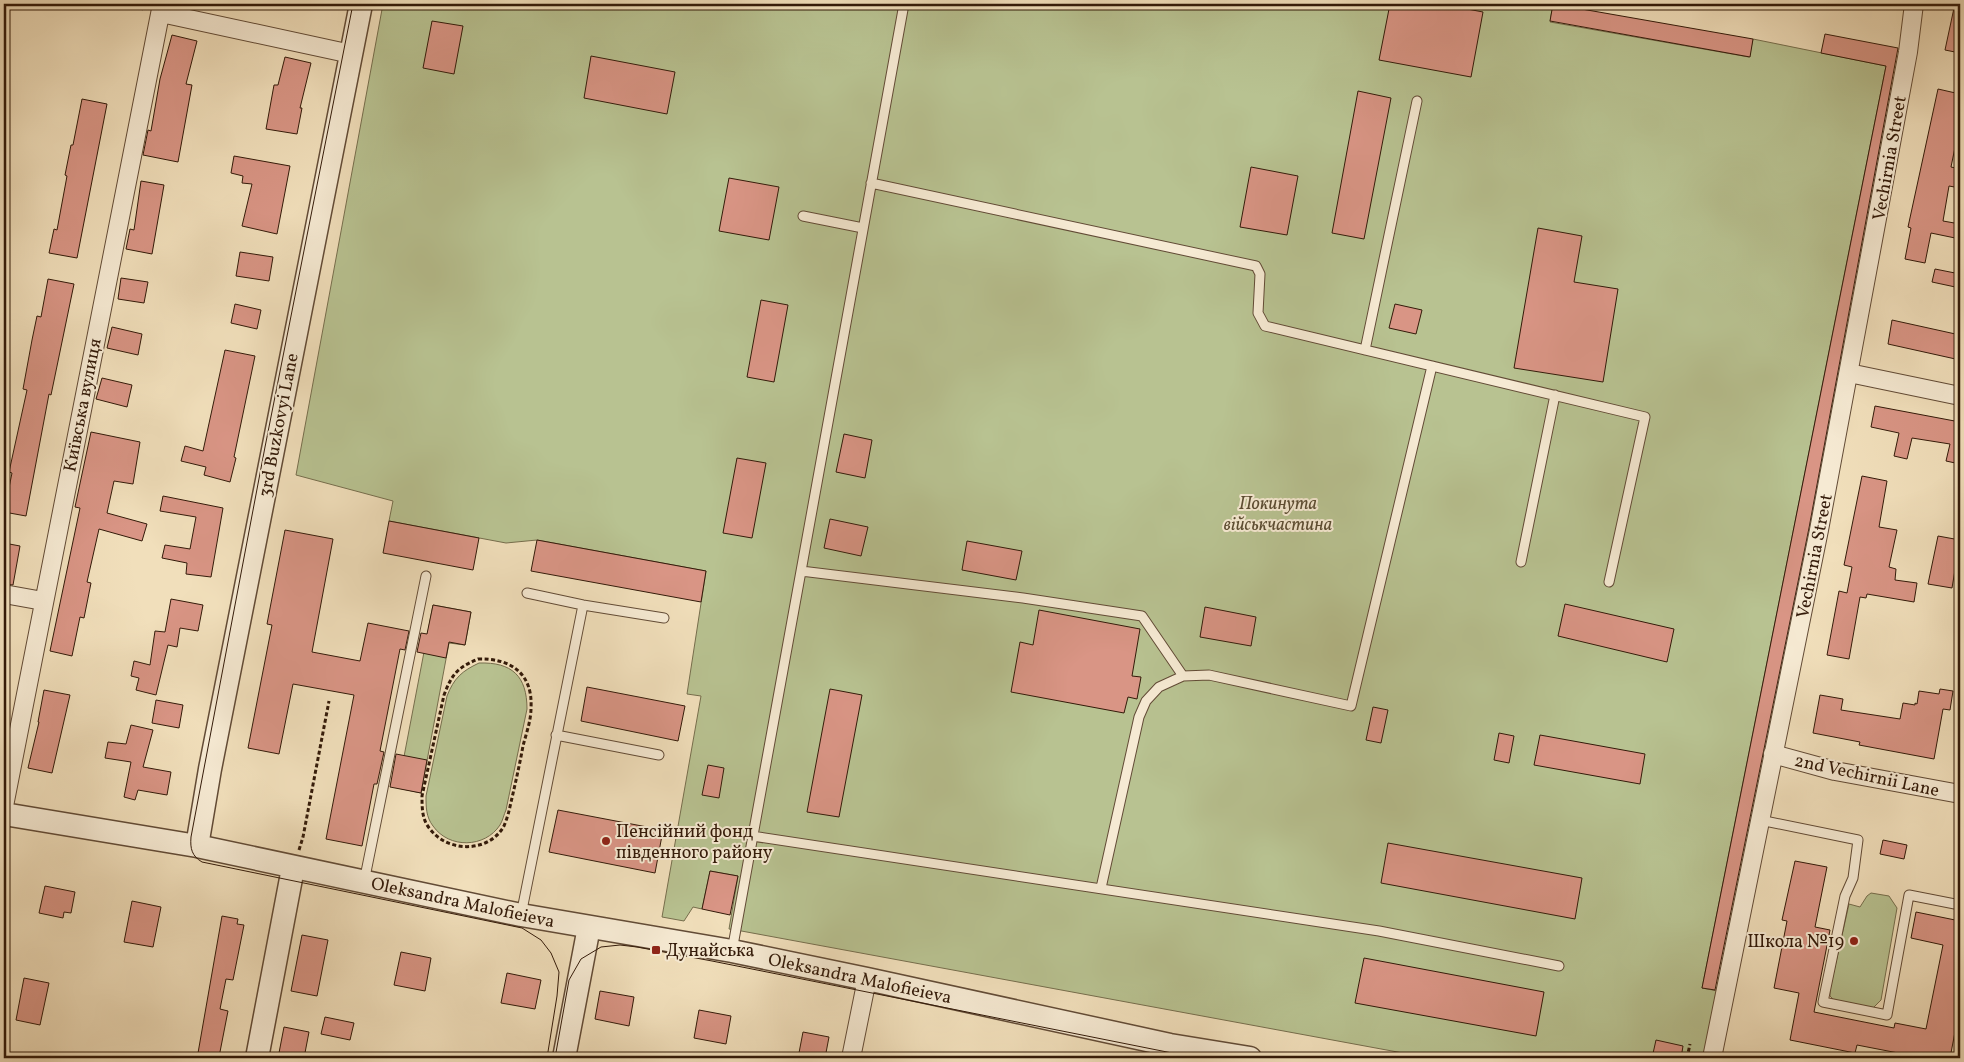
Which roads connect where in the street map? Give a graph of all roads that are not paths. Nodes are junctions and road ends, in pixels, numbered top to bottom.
1 (361, 4) edge
2 (904, 4) edge
3 (1914, 4) edge
4 (162, 8) edge
5 (351, 54) junction
6 (1417, 101) dead end
7 (871, 183) junction
8 (803, 216) dead end
9 (863, 228) junction
10 (1365, 350) junction
11 (1432, 366) junction
12 (1849, 373) junction
13 (1555, 395) junction
14 (1960, 396) edge
15 (1521, 562) dead end
16 (801, 571) junction
17 (426, 576) dead end
18 (1609, 582) dead end
19 (527, 593) dead end
20 (4, 594) edge
21 (43, 602) junction
22 (582, 605) junction
23 (664, 618) dead end
24 (1182, 676) junction
25 (556, 735) junction
26 (1773, 754) junction
27 (659, 755) dead end
28 (1960, 794) edge
29 (4, 806) edge
30 (4, 814) edge
31 (1760, 820) junction
32 (752, 836) junction
33 (197, 846) junction
34 (293, 868) junction
35 (364, 882) junction
36 (1101, 888) junction
37 (1960, 905) edge
38 (521, 915) junction
39 (589, 927) junction
40 (732, 951) junction
41 (1559, 966) dead end
42 (866, 979) junction
43 (1169, 1052) edge
44 (257, 1058) edge
45 (564, 1058) edge
46 (851, 1058) edge
47 (1250, 1058) edge
48 (1712, 1058) edge

1 - 5 street, 3rd Buzkovyi Lane
2 - 7 lane
3 - 12 street, Vechirnia Street
4 - 5 street
4 - 21 street, Київська вулиця
5 - 33 street, 3rd Buzkovyi Lane
6 - 10 lane
7 - 9 lane
7 - 10 lane
8 - 9 lane
9 - 16 lane
10 - 11 lane
11 - 13 lane
11 - 24 lane
12 - 14 street
12 - 26 street, Vechirnia Street
13 - 15 lane
13 - 18 lane
16 - 24 lane
16 - 32 lane
17 - 35 lane
19 - 22 lane
20 - 21 street
21 - 29 street, Київська вулиця
22 - 23 lane
22 - 25 lane
24 - 36 lane
25 - 27 lane
25 - 38 lane
26 - 28 street, 2nd Vechirnii Lane
26 - 31 street, Vechirnia Street
30 - 33 street
31 - 37 lane
31 - 48 street, Vechirnia Street
32 - 36 lane
32 - 40 lane
33 - 34 street, Oleksandra Malofieieva
34 - 35 street, Oleksandra Malofieieva
34 - 44 street
35 - 38 street, Oleksandra Malofieieva
36 - 41 lane
38 - 39 street, Oleksandra Malofieieva
39 - 40 street, Oleksandra Malofieieva
39 - 45 street
40 - 42 street, Oleksandra Malofieieva
42 - 43 street, Oleksandra Malofieieva
42 - 46 street
43 - 47 street, Oleksandra Malofieieva

